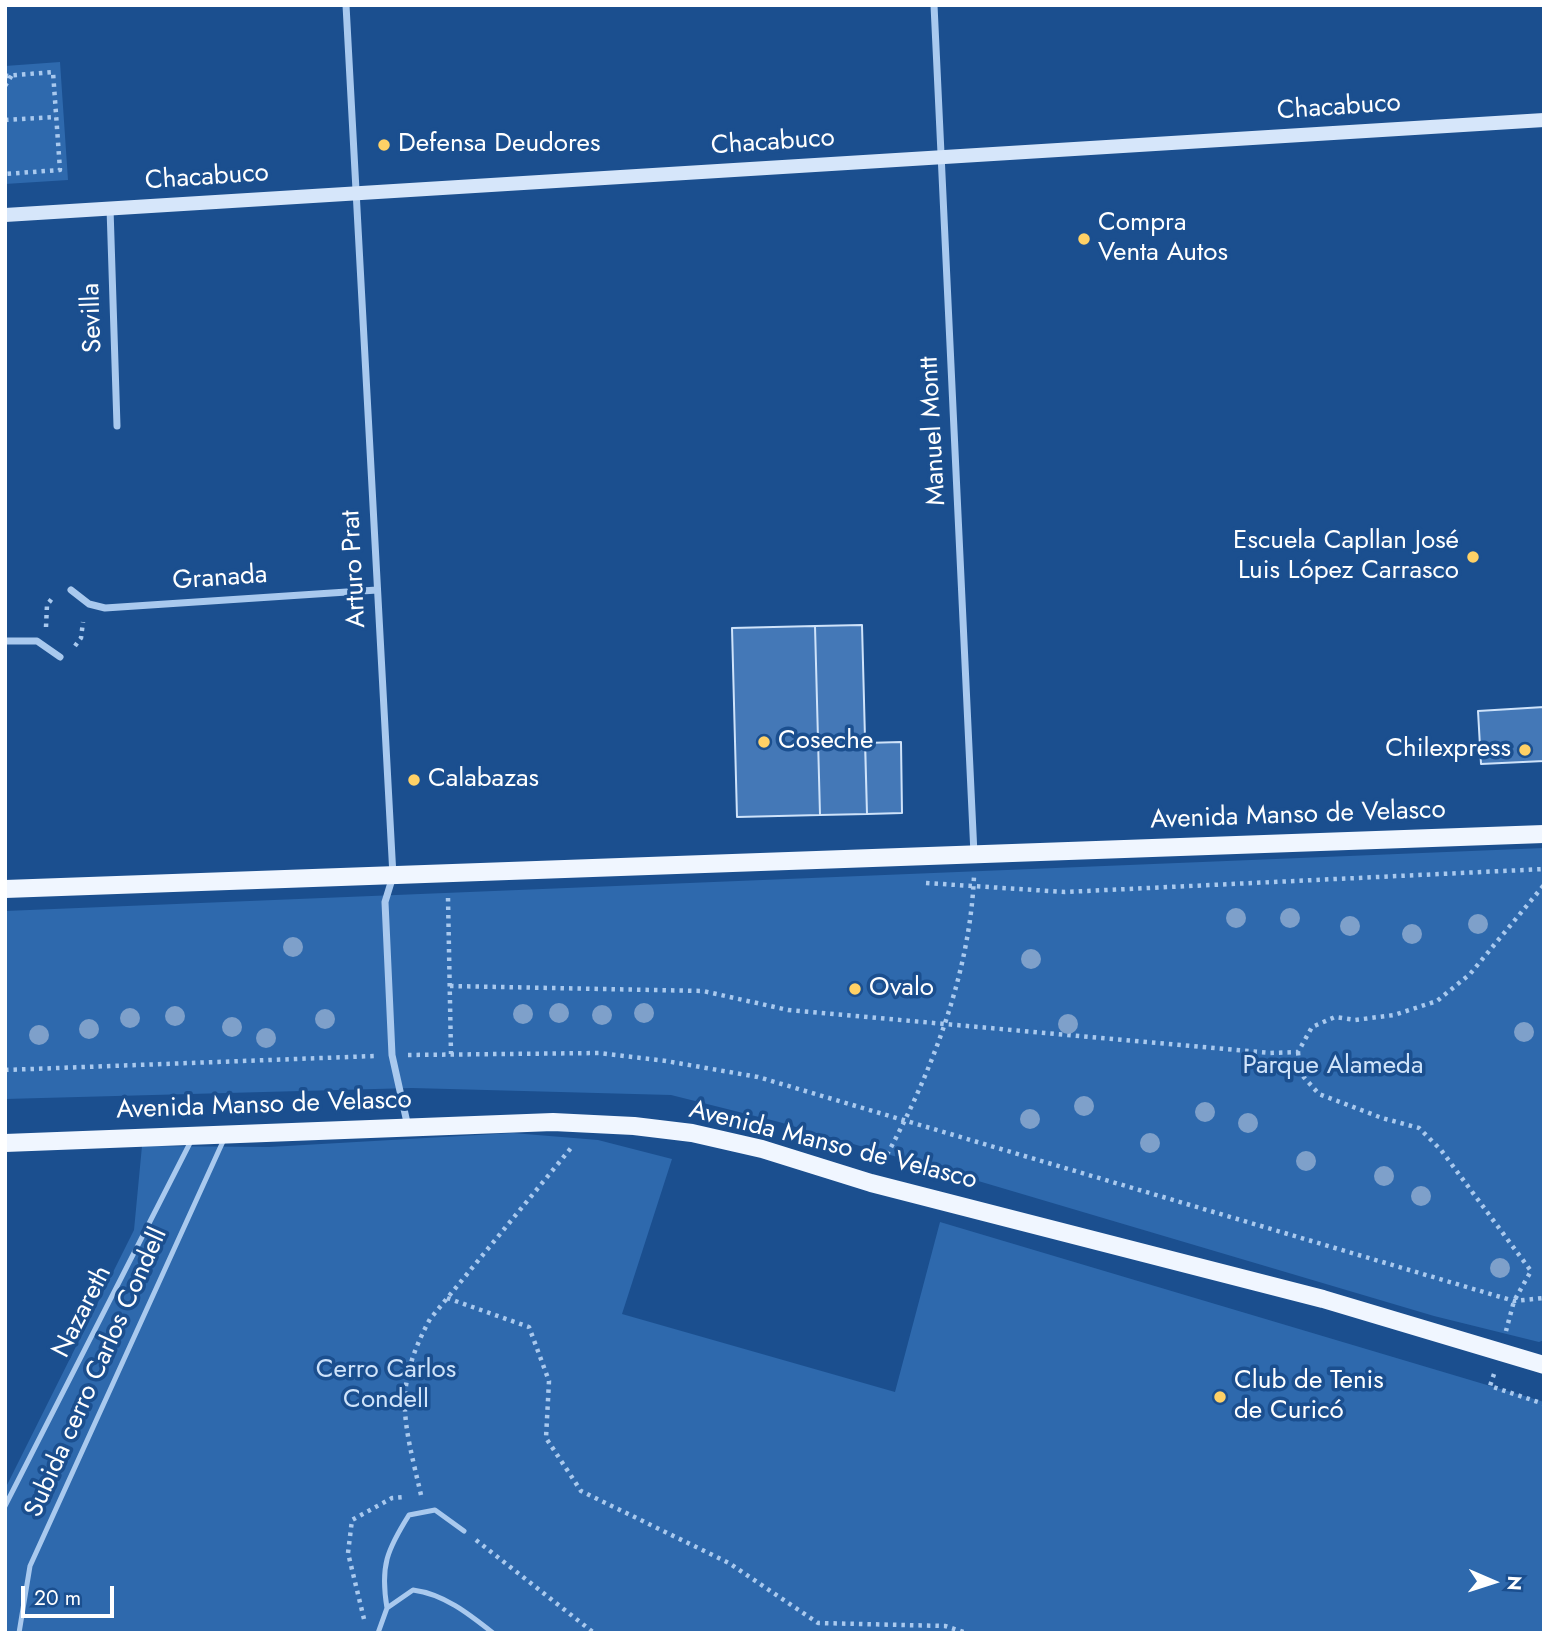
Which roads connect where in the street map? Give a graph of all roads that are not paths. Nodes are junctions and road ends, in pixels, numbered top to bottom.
1 (346, 5) edge
2 (934, 5) edge
3 (1544, 120) edge
4 (942, 157) junction
5 (355, 193) junction
6 (110, 208) junction
7 (5, 215) edge
8 (117, 426) dead end
9 (71, 590) road end
10 (377, 590) junction
11 (5, 641) edge
12 (60, 657) road end
13 (1544, 834) edge
14 (975, 854) junction
15 (393, 876) junction
16 (5, 889) edge
17 (408, 1127) junction
18 (226, 1134) junction
19 (194, 1135) junction
20 (5, 1143) edge
21 (1544, 1357) edge
22 (1525, 1361) junction
23 (1544, 1365) edge
24 (5, 1506) edge
25 (464, 1531) road end
26 (387, 1608) junction
27 (19, 1633) edge
28 (379, 1633) edge
29 (493, 1633) edge

1 - 5 street, Arturo Prat
2 - 4 street, Manuel Montt
3 - 4 street, Chacabuco
4 - 5 street, Chacabuco
4 - 14 street, Manuel Montt
5 - 6 street, Chacabuco
5 - 10 street, Arturo Prat
6 - 7 street, Chacabuco
6 - 8 street, Sevilla
9 - 10 street, Granada
10 - 15 street, Arturo Prat
11 - 12 street
13 - 14 main road, Avenida Manso de Velasco
14 - 15 main road, Avenida Manso de Velasco
15 - 16 main road, Avenida Manso de Velasco
15 - 17 street, Arturo Prat
17 - 18 main road, Avenida Manso de Velasco
17 - 22 main road, Avenida Manso de Velasco
18 - 19 main road, Avenida Manso de Velasco
18 - 27 lane, Subida cerro Carlos Condell
19 - 20 main road, Avenida Manso de Velasco
19 - 24 lane, Nazareth
21 - 22 main road
22 - 23 main road, Avenida Manso de Velasco
25 - 26 lane
26 - 28 lane
26 - 29 lane

